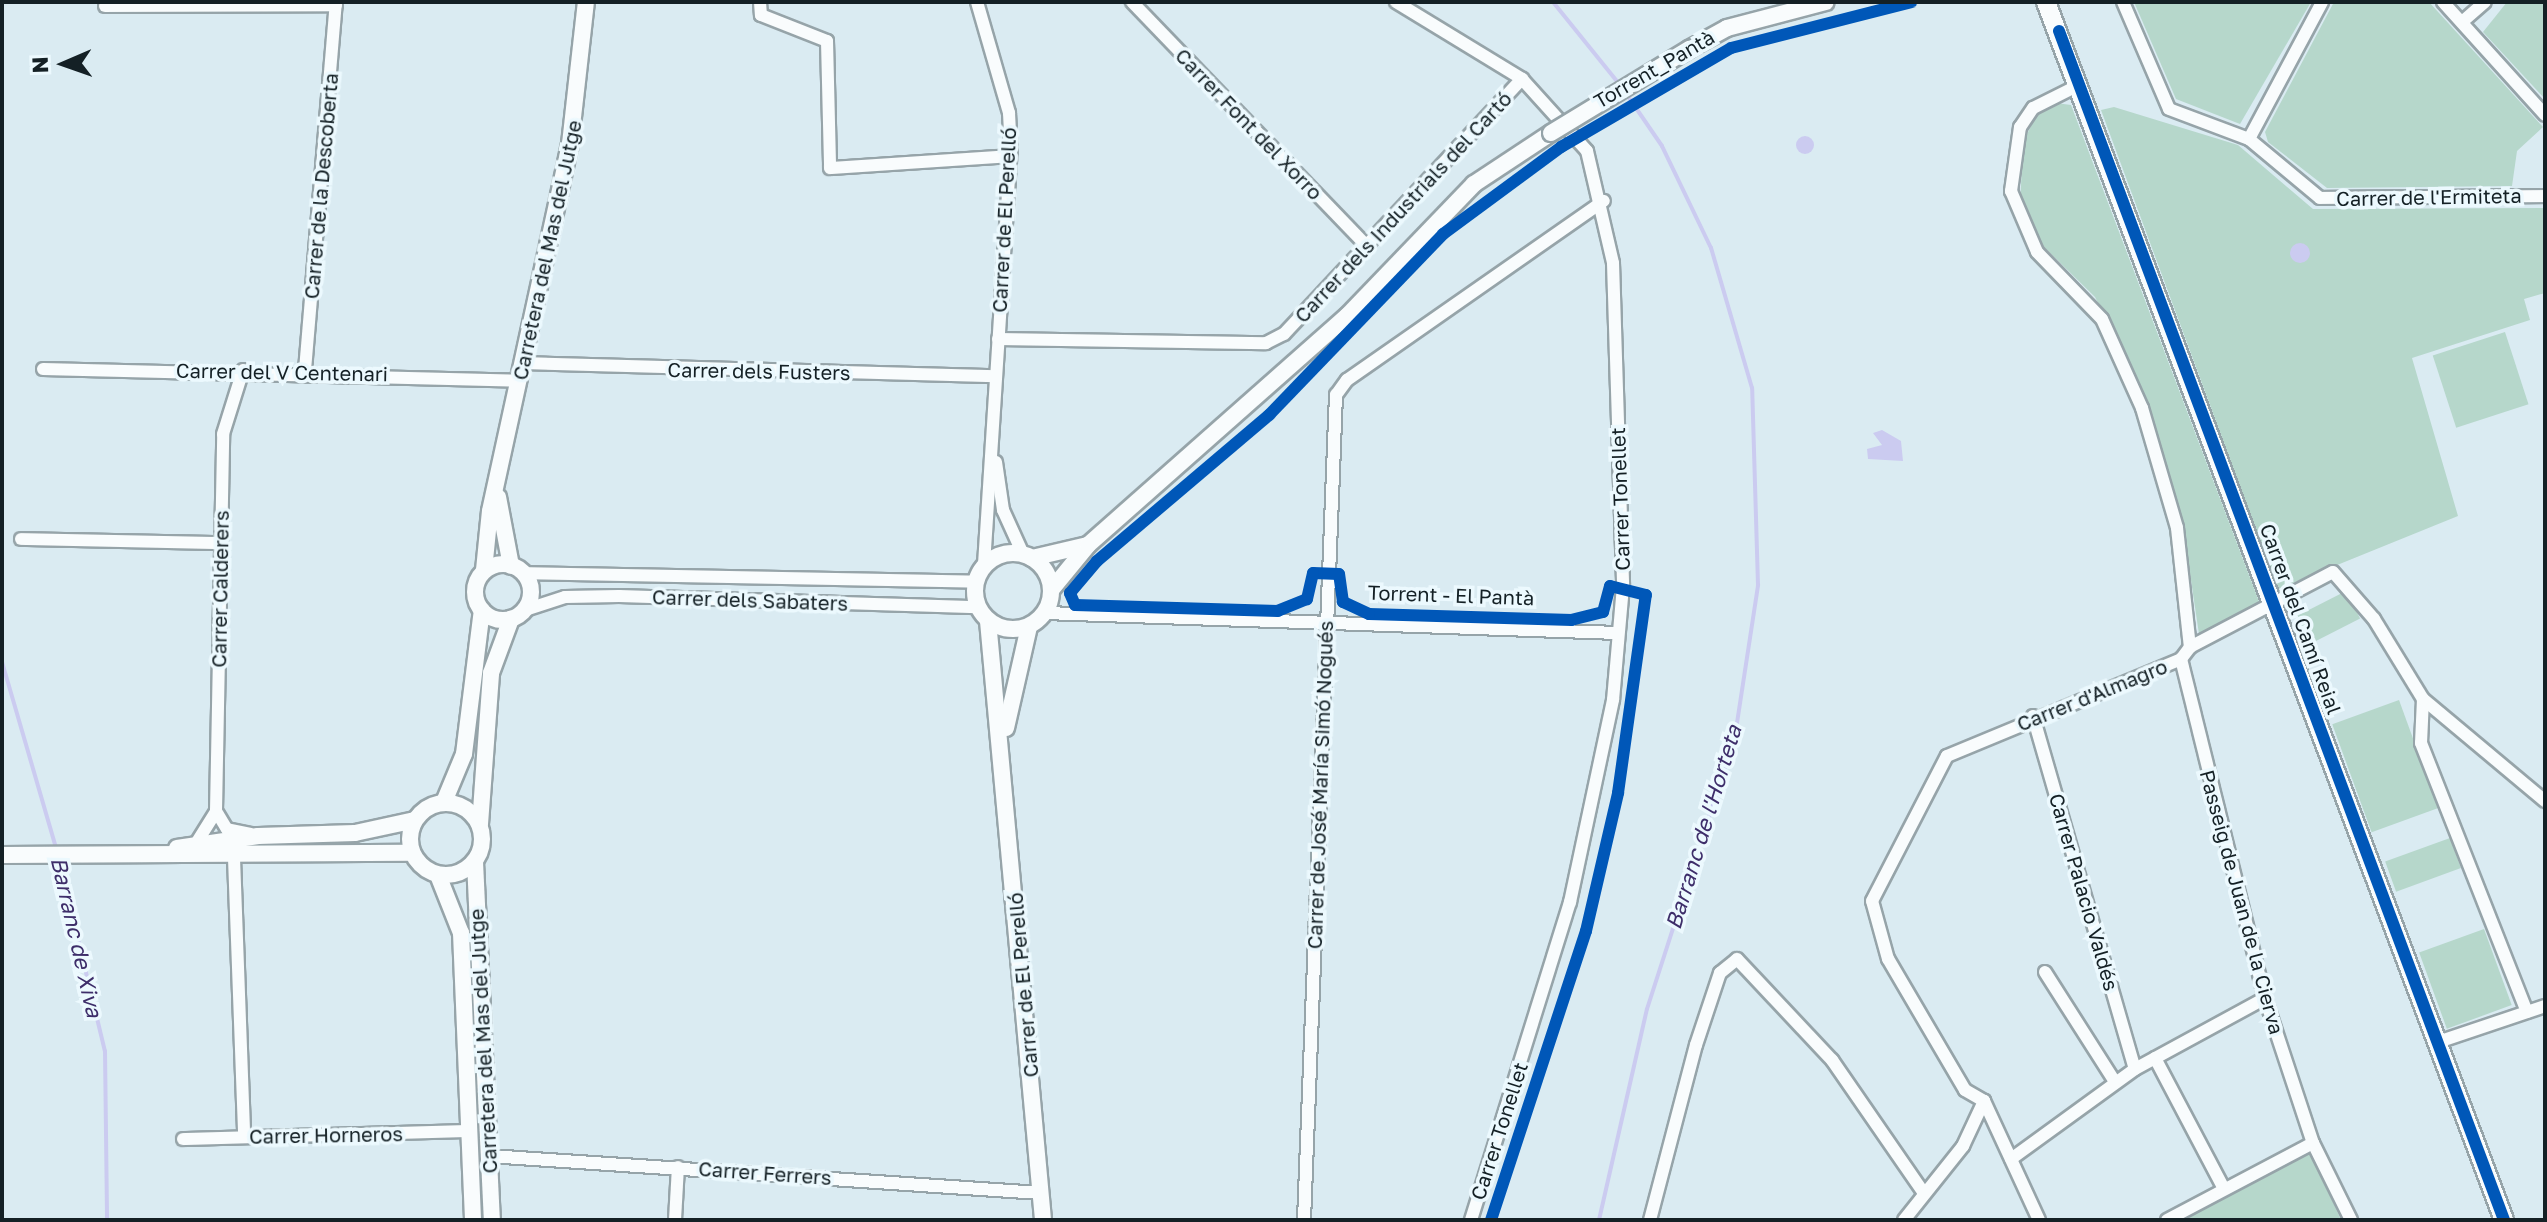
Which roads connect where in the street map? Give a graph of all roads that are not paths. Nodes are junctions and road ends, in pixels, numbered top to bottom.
1 (586, 2) edge
2 (760, 2) edge
3 (1132, 2) edge
4 (1396, 2) edge
5 (1826, 2) edge
6 (2046, 2) edge
7 (2060, 2) edge
8 (2123, 2) edge
9 (2322, 2) edge
10 (2443, 2) edge
11 (2485, 2) edge
12 (336, 3) edge
13 (981, 3) edge
14 (105, 6) dead end
15 (2462, 22) junction
16 (2059, 31) junction
17 (1522, 79) junction
18 (2079, 85) junction
19 (2545, 115) edge
20 (2249, 139) junction
21 (1010, 156) junction
22 (2545, 196) edge
23 (1604, 201) junction
24 (1367, 246) junction
25 (998, 339) junction
26 (523, 363) junction
27 (43, 369) dead end
28 (243, 370) junction
29 (305, 370) junction
30 (996, 376) junction
31 (520, 381) junction
32 (993, 443) junction
33 (498, 497) junction
34 (21, 539) dead end
35 (220, 543) junction
36 (1088, 545) junction
37 (1028, 556) junction
38 (984, 566) junction
39 (517, 569) junction
40 (484, 570) junction
41 (975, 582) junction
42 (1052, 589) junction
43 (2275, 608) junction
44 (482, 610) junction
45 (1045, 613) junction
46 (983, 614) junction
47 (518, 615) junction
48 (1327, 625) junction
49 (1029, 627) junction
50 (1617, 633) junction
51 (2190, 647) junction
52 (2181, 659) junction
53 (2423, 699) junction
54 (2033, 716) junction
55 (1003, 749) junction
56 (2545, 801) edge
57 (444, 802) junction
58 (216, 811) junction
59 (415, 820) junction
60 (480, 824) junction
61 (258, 836) junction
62 (197, 842) junction
63 (167, 851) junction
64 (412, 853) junction
65 (2, 855) edge
66 (234, 858) junction
67 (475, 862) junction
68 (438, 875) junction
69 (2045, 972) dead end
70 (2265, 998) junction
71 (2545, 1006) edge
72 (2527, 1012) junction
73 (2438, 1042) junction
74 (2155, 1058) junction
75 (2135, 1069) junction
76 (2115, 1082) junction
77 (1984, 1101) junction
78 (470, 1131) junction
79 (244, 1137) junction
80 (183, 1139) dead end
81 (2313, 1143) junction
82 (489, 1156) junction
83 (2011, 1159) junction
84 (678, 1167) junction
85 (2223, 1187) junction
86 (1923, 1192) junction
87 (1040, 1193) junction
88 (473, 1220) edge
89 (492, 1220) edge
90 (675, 1220) edge
91 (1043, 1220) edge
92 (1304, 1220) edge
93 (1471, 1220) edge
94 (1650, 1220) edge
95 (1904, 1220) edge
96 (2039, 1220) edge
97 (2167, 1220) edge
98 (2351, 1220) edge
99 (2504, 1220) edge

1 - 26 street, Carretera del Mas del Jutge
2 - 21 street
3 - 24 street, Carrer Font del Xorro
4 - 17 street, Carrer Tonellet
5 - 36 street, bridge
6 - 16 main road, Carrer del Camí Reial
7 - 16 main road, Carrer del Camí Reial
8 - 20 street, Carrer de l'Ermiteta
9 - 20 street
10 - 15 street
11 - 15 street
12 - 14 street
12 - 29 street, Carrer de la Descoberta
13 - 21 street, Carrer de El Perelló
15 - 19 street
16 - 18 main road, Carrer del Camí Reial
17 - 23 street, Carrer Tonellet
17 - 24 street, Carrer dels Industrials del Cartó
18 - 43 main road, Carrer del Camí Reial
18 - 51 street
20 - 22 street, Carrer de l'Ermiteta
21 - 25 street, Carrer de El Perelló
23 - 48 street, Carrer de José María Simó Nogués
23 - 50 street, Carrer Tonellet
24 - 25 street, Carrer dels Industrials del Cartó
25 - 30 street, Carrer de El Perelló
26 - 30 street, Carrer dels Fusters
26 - 31 street, Carretera del Mas del Jutge
27 - 28 street, Carrer del V Centenari
28 - 29 street, Carrer del V Centenari
28 - 35 street, Carrer Calderers
29 - 31 street, Carrer del V Centenari
30 - 32 street, Carrer de El Perelló
31 - 33 street, Carretera del Mas del Jutge
32 - 37 street, Carrer de El Perelló
32 - 38 street, Carrer de El Perelló
33 - 39 street, Carretera del Mas del Jutge
33 - 40 street, Carretera del Mas del Jutge
34 - 35 street
35 - 58 street, Carrer Calderers
36 - 37 street
36 - 42 street
37 - 38 street
37 - 42 street
38 - 41 street
39 - 40 street
39 - 41 street, Carrer dels Sabaters
39 - 47 street
40 - 44 street
41 - 46 street
42 - 45 street
43 - 51 street, Carrer d'Almagro
43 - 53 street, Carrer d'Almagro
43 - 73 main road, Carrer del Camí Reial
44 - 47 street
44 - 57 street
45 - 48 street
45 - 49 street
46 - 47 street, Carrer dels Sabaters
46 - 49 street
46 - 55 street, Carrer de El Perelló
47 - 60 street
48 - 50 street
48 - 92 street, Carrer de José María Simó Nogués
49 - 55 street, Carrer de El Perelló
50 - 93 street, Carrer Tonellet
51 - 52 street, Carrer d'Almagro
52 - 54 street, Carrer d'Almagro
52 - 70 street, Passeig de Juan de la Cierva
53 - 56 street
53 - 72 street
54 - 75 street, Carrer Palacio Valdés
54 - 77 street, Carrer d'Almagro
55 - 87 street, Carrer de El Perelló
57 - 59 street
57 - 60 street
58 - 61 street
58 - 62 street
59 - 61 street
59 - 64 street
60 - 67 street
61 - 62 street
62 - 63 street
63 - 65 street
63 - 66 street
64 - 66 street
64 - 68 street
66 - 79 street
67 - 68 street
67 - 82 street, Carretera del Mas del Jutge
68 - 78 street, Carretera del Mas del Jutge
69 - 76 street
70 - 74 street
70 - 81 street, Passeig de Juan de la Cierva
71 - 72 street
72 - 73 street
73 - 99 main road, Carrer del Camí Reial
74 - 75 street
74 - 85 street
75 - 76 street
76 - 83 street
77 - 83 street
77 - 86 street
78 - 79 street, Carrer Horneros
78 - 88 street, Carretera del Mas del Jutge
79 - 80 street, Carrer Horneros
81 - 85 street
81 - 98 street, Passeig de Juan de la Cierva
82 - 84 street, Carrer Ferrers
82 - 89 street, Carretera del Mas del Jutge
83 - 96 street
84 - 87 street, Carrer Ferrers
84 - 90 street
85 - 97 street
86 - 94 street
86 - 95 street
87 - 91 street, Carrer de El Perelló

